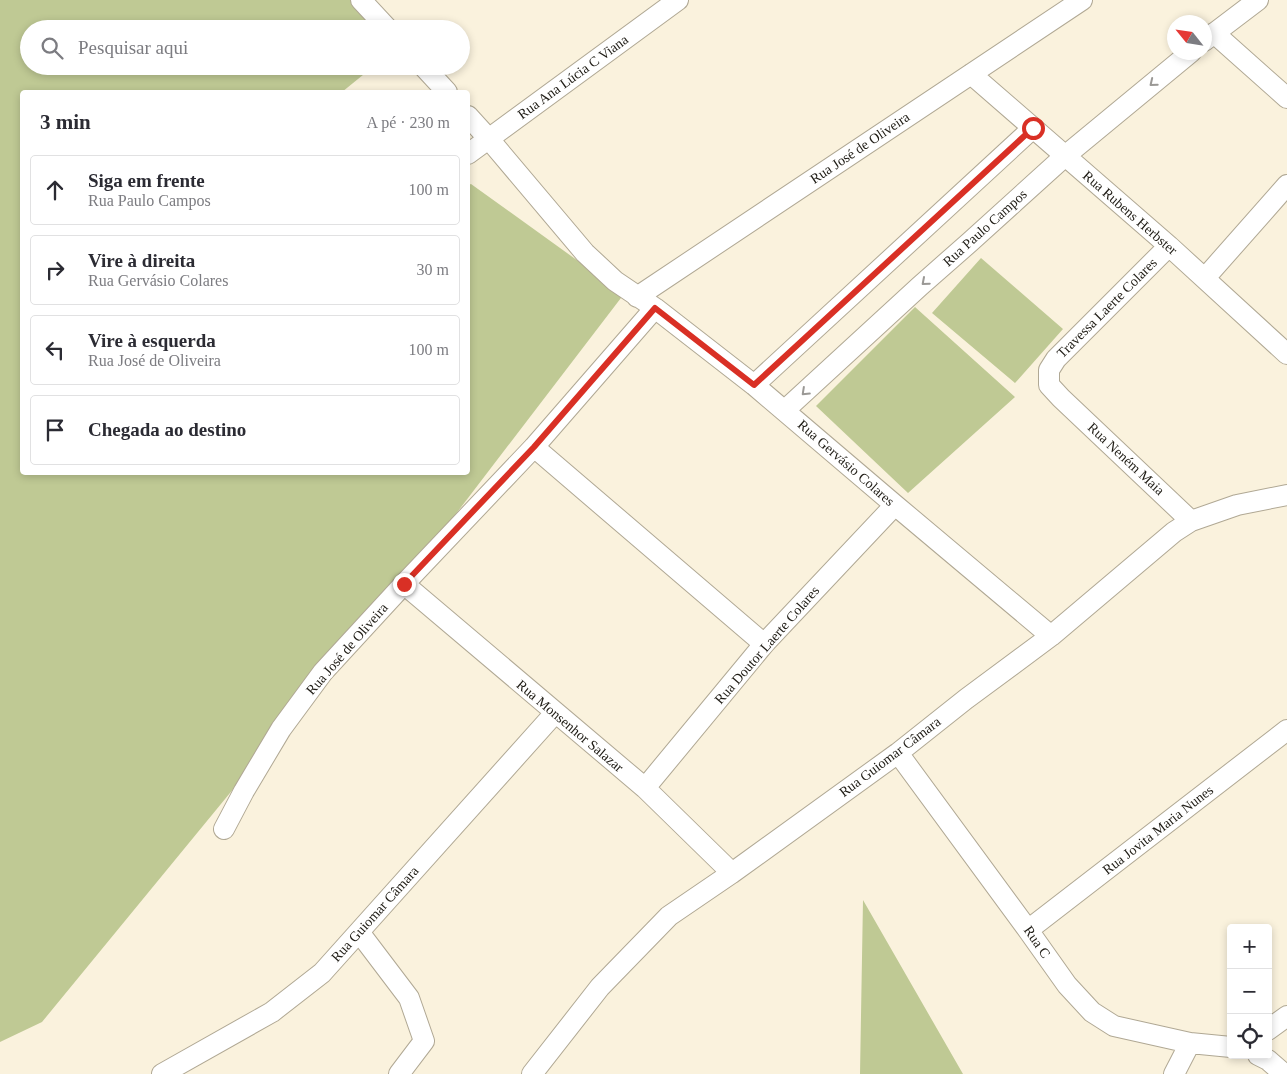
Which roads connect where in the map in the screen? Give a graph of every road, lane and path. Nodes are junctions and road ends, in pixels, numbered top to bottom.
1 (361, 0) edge
2 (678, 0) edge
3 (1082, 0) edge
4 (1258, 0) edge
5 (380, 20) edge
6 (1212, 35) edge
7 (1212, 39) edge
8 (1181, 60) edge
9 (971, 74) junction
10 (431, 75) edge
11 (445, 90) edge
12 (1287, 98) edge
13 (470, 118) edge
14 (1033, 128) junction
15 (488, 138) junction
16 (470, 152) edge
17 (1065, 156) junction
18 (1287, 185) edge
19 (1169, 246) junction
20 (1205, 278) junction
21 (637, 297) junction
22 (655, 308) junction
23 (1287, 354) edge
24 (754, 385) junction
25 (1061, 398) joint
26 (785, 410) junction
27 (534, 447) junction
28 (1287, 495) edge
29 (895, 505) junction
30 (1191, 520) junction
31 (404, 584) junction
32 (1051, 636) junction
33 (764, 644) junction
34 (555, 713) junction
35 (1287, 730) edge
36 (898, 753) junction
37 (645, 788) junction
38 (224, 829) dead end
39 (732, 873) junction
40 (1028, 930) junction
41 (359, 932) junction
42 (1287, 1016) edge
43 (1272, 1027) edge
44 (1190, 1044) junction
45 (1227, 1046) edge
46 (1266, 1059) edge
47 (162, 1074) edge
48 (399, 1074) edge
49 (532, 1074) edge
50 (1174, 1074) edge
51 (1284, 1074) edge

1 - 5 street
2 - 15 street, Rua Ana Lúcia C Viana
3 - 9 street, Rua José de Oliveira
4 - 6 street
7 - 12 street
8 -> 17 street, Rua Paulo Campos
9 - 14 street, Rua Rubens Herbster
9 - 21 street, Rua José de Oliveira
10 - 11 street
13 - 15 street, Rua Gervásio Colares
14 - 17 street, Rua Rubens Herbster
14 - 24 street
15 - 16 street, Rua Ana Lúcia C Viana
15 - 21 street, Rua Gervásio Colares
17 - 19 street, Rua Rubens Herbster
17 -> 26 street, Rua Paulo Campos
18 - 20 street
19 - 20 street, Rua Rubens Herbster
19 - 25 street, Travessa Laerte Colares
20 - 23 street, Rua Rubens Herbster
21 - 22 street, Rua Gervásio Colares
22 - 24 street, Rua Gervásio Colares
22 - 27 street, Rua José de Oliveira
24 - 26 street, Rua Gervásio Colares
25 - 30 street, Rua Neném Maia
26 - 29 street, Rua Gervásio Colares
27 - 31 street, Rua José de Oliveira
27 - 33 street
28 - 30 street, Rua Guiomar Câmara
29 - 32 street, Rua Gervásio Colares
29 - 33 street, Rua Doutor Laerte Colares
30 - 32 street, Rua Guiomar Câmara
31 - 34 street, Rua Monsenhor Salazar
31 - 38 street, Rua José de Oliveira
32 - 36 street, Rua Guiomar Câmara
33 - 37 street, Rua Doutor Laerte Colares
34 - 37 street, Rua Monsenhor Salazar
34 - 41 street, Rua Guiomar Câmara
35 - 40 street, Rua Jovita Maria Nunes
36 - 39 street, Rua Guiomar Câmara
36 - 40 street, Rua C
37 - 39 street, Rua Monsenhor Salazar
39 - 49 street, Rua Guiomar Câmara
40 - 44 street, Rua C
41 - 47 street, Rua Guiomar Câmara
41 - 48 street
42 - 43 street
44 - 45 street, Rua C
44 - 50 street
46 - 51 street

